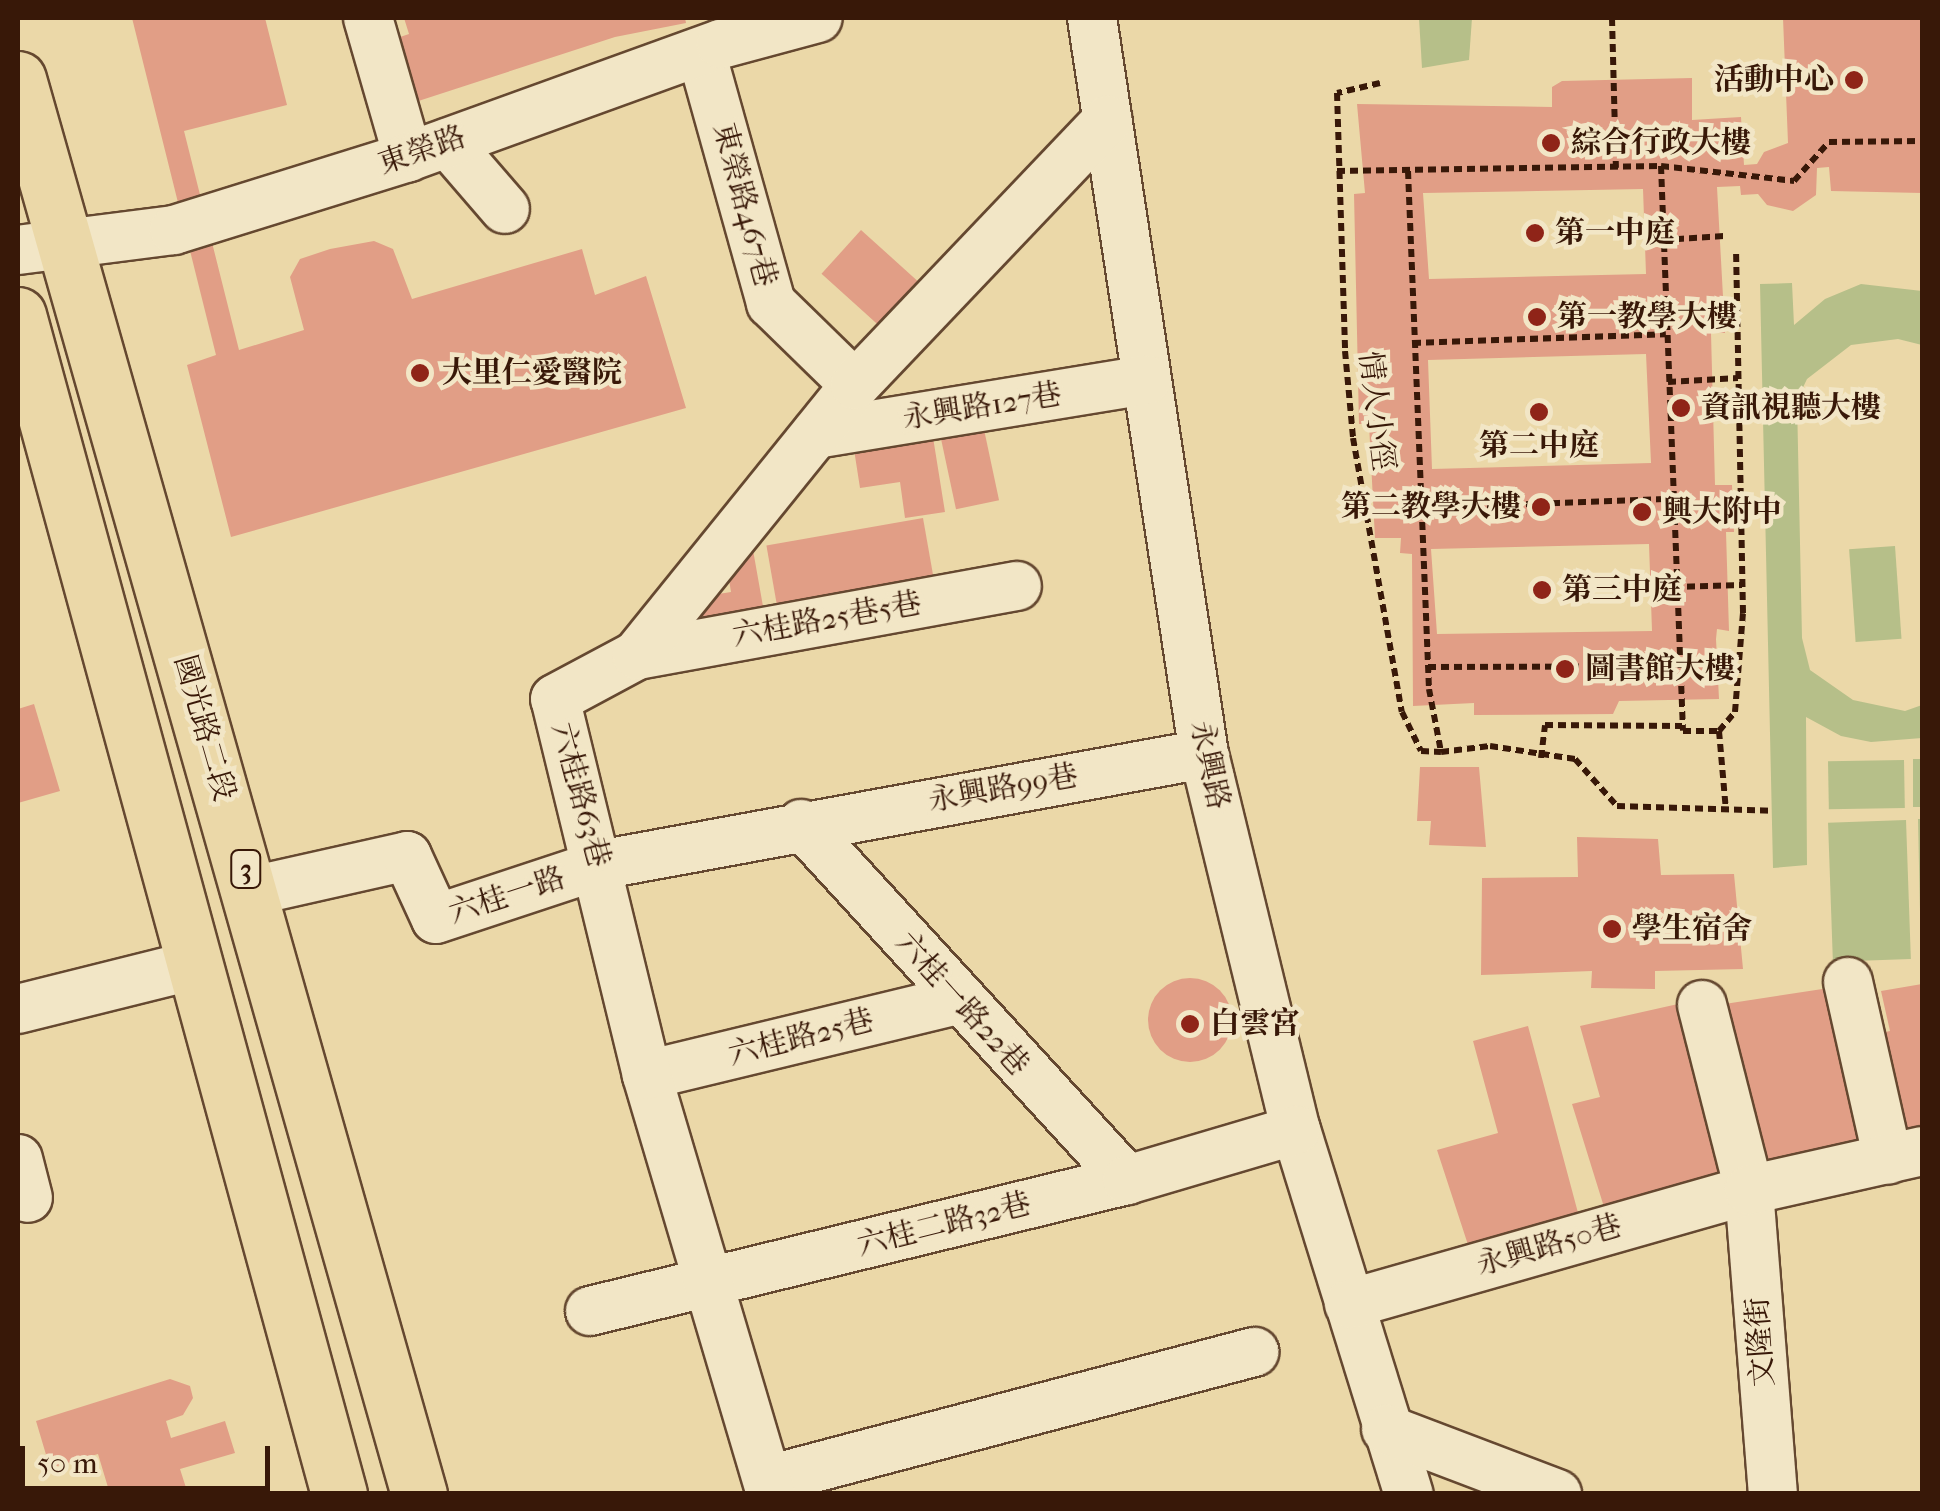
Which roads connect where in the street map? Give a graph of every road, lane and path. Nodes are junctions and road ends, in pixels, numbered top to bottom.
1 (368, 18) edge
2 (818, 18) edge
3 (1092, 18) edge
4 (1612, 18) edge
5 (712, 38) edge
6 (18, 79) edge
7 (1380, 83) dead end
8 (1108, 120) junction
9 (1922, 141) edge
10 (428, 150) junction
11 (1661, 166) junction
12 (1616, 168) junction
13 (1337, 172) junction
14 (1408, 172) junction
15 (506, 209) dead end
16 (1724, 236) dead end
17 (1663, 240) junction
18 (40, 249) edge
19 (1736, 254) dead end
20 (18, 315) edge
21 (1666, 334) junction
22 (1413, 342) junction
23 (1738, 378) junction
24 (1147, 380) junction
25 (1668, 382) junction
26 (856, 385) junction
27 (816, 434) junction
28 (1672, 499) junction
29 (1422, 508) junction
30 (1742, 585) junction
31 (1017, 586) dead end
32 (1674, 586) junction
33 (636, 655) junction
34 (1676, 666) junction
35 (1428, 667) junction
36 (1682, 726) junction
37 (1719, 730) junction
38 (1441, 752) junction
39 (1204, 754) junction
40 (1541, 758) junction
41 (1726, 811) junction
42 (1772, 811) dead end
43 (801, 824) junction
44 (599, 865) junction
45 (252, 891) junction
46 (194, 965) junction
47 (1848, 982) dead end
48 (956, 1000) junction
49 (1702, 1004) dead end
50 (18, 1008) edge
51 (647, 1075) junction
52 (1296, 1130) junction
53 (1905, 1156) edge
54 (1127, 1180) junction
55 (1749, 1190) junction
56 (713, 1280) junction
57 (1349, 1304) junction
58 (590, 1311) dead end
59 (1254, 1352) dead end
60 (393, 1401) junction
61 (319, 1421) junction
62 (1386, 1429) junction
63 (770, 1487) edge
64 (339, 1494) edge
65 (419, 1494) edge
66 (1409, 1494) edge
67 (1557, 1494) edge
68 (1773, 1494) edge

1 - 10 street
2 - 5 street, 東榮路
3 - 8 street, 永興路
4 - 12 path
5 - 10 street, 東榮路
5 - 26 street, 東榮路467巷
6 - 18 main road, 國光路二段 / 3
7 - 13 path, 情人小徑
8 - 24 street, 永興路
8 - 26 street, 六桂路63巷
9 - 11 path
10 - 15 street
10 - 18 street, 東榮路
11 - 12 path
11 - 17 path
12 - 14 path
13 - 14 path
13 - 38 path, 情人小徑
14 - 22 path
16 - 17 path
17 - 21 path
18 - 45 main road, 國光路二段 / 3
19 - 23 path
20 - 46 main road
21 - 22 path
21 - 25 path
22 - 29 path
23 - 25 path
23 - 30 path
24 - 27 street, 永興路127巷
24 - 39 street, 永興路
25 - 28 path
26 - 27 street, 六桂路63巷
27 - 33 street, 六桂路63巷
28 - 29 path
28 - 32 path
29 - 35 path
30 - 32 path
30 - 37 path
31 - 33 street, 六桂路25巷5巷
32 - 34 path
33 - 44 street, 六桂路63巷
34 - 35 path
34 - 36 path
35 - 38 path
36 - 37 path
36 - 40 path
37 - 41 path
38 - 40 path
39 - 43 street, 永興路99巷
39 - 52 street, 永興路
40 - 41 path
41 - 42 path
43 - 44 street, 六桂一路
43 - 48 street, 六桂一路22巷
44 - 45 street, 六桂一路
44 - 51 street, 六桂路63巷
45 - 60 main road, 國光路二段 / 3
46 - 50 street
46 - 61 main road
47 - 53 street
48 - 51 street, 六桂路25巷
48 - 54 street, 六桂一路22巷
49 - 55 street, 文隆街
51 - 56 street, 六桂路63巷
52 - 54 street, 六桂二路32巷
52 - 57 street, 永興路
53 - 55 street, 永興路50巷
54 - 56 street, 六桂二路32巷
55 - 57 street, 永興路50巷
55 - 68 street, 文隆街
56 - 58 street, 六桂二路32巷
56 - 63 street, 六桂路63巷
57 - 62 street, 永興路
59 - 63 street
60 - 61 main road
60 - 65 main road, 國光路二段 / 3
61 - 64 main road
62 - 66 street, 永興路
62 - 67 street

